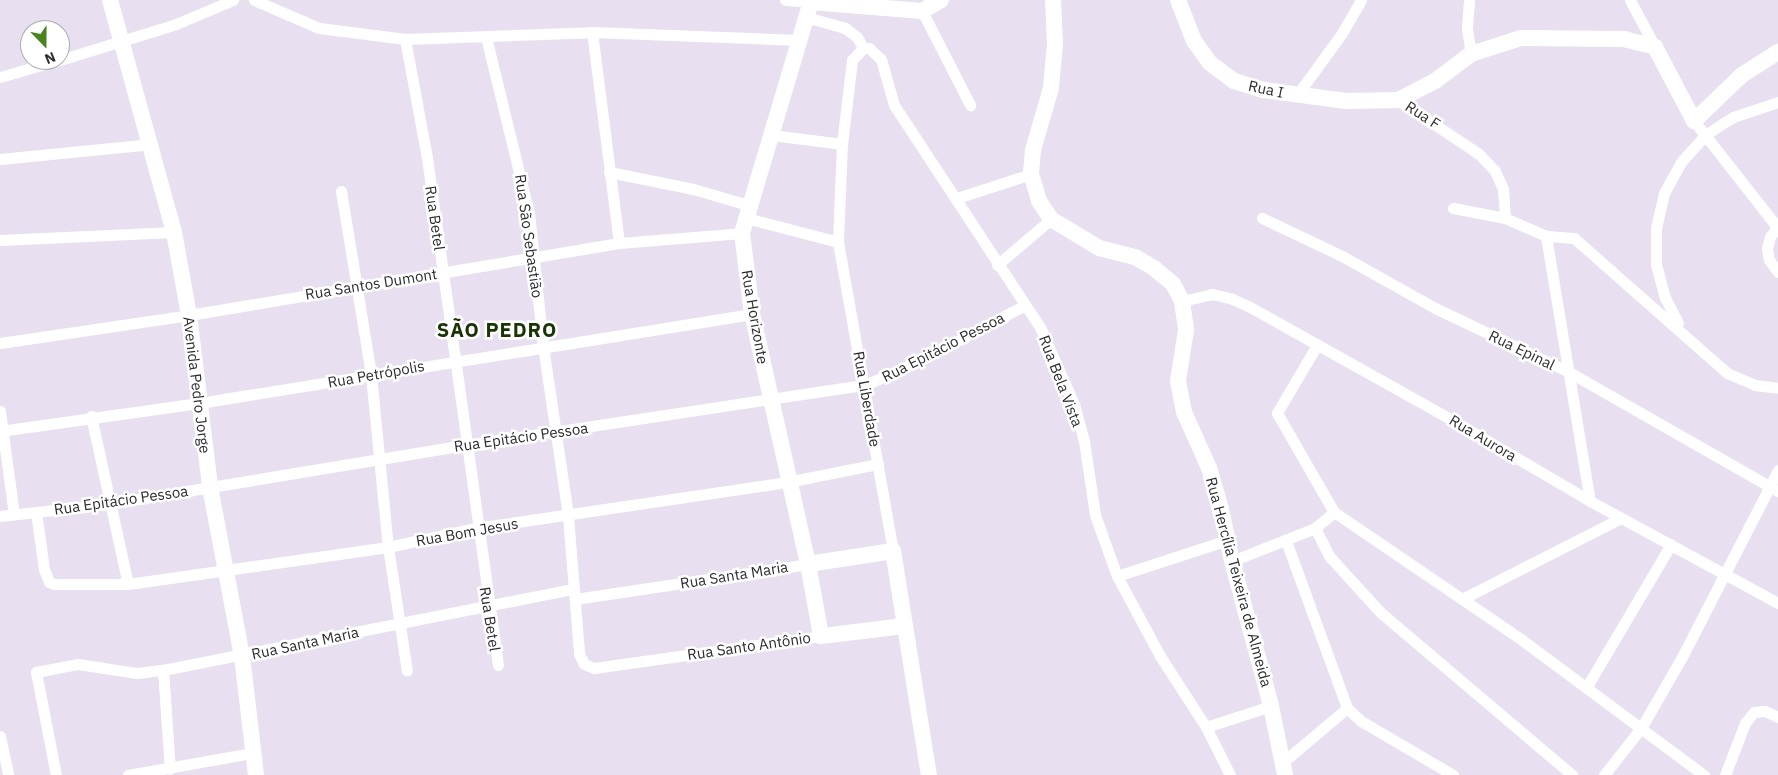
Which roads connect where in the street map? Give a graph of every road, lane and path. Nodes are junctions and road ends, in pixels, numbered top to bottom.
1 (110, 0) edge
2 (233, 0) edge
3 (254, 0) edge
4 (785, 0) edge
5 (940, 0) edge
6 (1053, 0) edge
7 (1178, 0) edge
8 (1361, 0) edge
9 (1469, 0) edge
10 (1630, 0) edge
11 (864, 3) edge
12 (809, 10) junction
13 (922, 11) junction
14 (592, 32) junction
15 (486, 37) junction
16 (405, 39) junction
17 (798, 40) junction
18 (124, 41) junction
19 (1655, 47) junction
20 (863, 48) junction
21 (1778, 52) edge
22 (1471, 54) junction
23 (70, 57) edge
24 (24, 70) edge
25 (0, 77) edge
26 (1297, 95) junction
27 (1398, 100) junction
28 (1778, 102) edge
29 (970, 105) dead end
30 (1694, 121) junction
31 (772, 135) junction
32 (1706, 135) junction
33 (152, 144) junction
34 (842, 144) junction
35 (0, 159) edge
36 (609, 172) junction
37 (1030, 174) junction
38 (342, 191) dead end
39 (957, 198) junction
40 (1453, 208) dead end
41 (1262, 218) dead end
42 (1505, 218) junction
43 (745, 219) junction
44 (1051, 219) junction
45 (1777, 226) edge
46 (174, 232) junction
47 (1546, 236) junction
48 (0, 240) edge
49 (838, 242) junction
50 (619, 243) junction
51 (533, 259) junction
52 (997, 265) junction
53 (1778, 272) edge
54 (443, 273) junction
55 (356, 286) junction
56 (1182, 301) junction
57 (1025, 305) junction
58 (752, 314) junction
59 (189, 315) junction
60 (1682, 330) junction
61 (0, 343) edge
62 (1317, 345) junction
63 (543, 346) junction
64 (454, 360) junction
65 (1569, 372) junction
66 (371, 375) junction
67 (865, 385) junction
68 (1778, 388) edge
69 (770, 400) junction
70 (199, 403) junction
71 (0, 411) edge
72 (91, 416) junction
73 (1, 431) edge
74 (554, 432) junction
75 (466, 445) junction
76 (380, 459) junction
77 (878, 464) junction
78 (1778, 470) edge
79 (787, 482) junction
80 (210, 487) junction
81 (1774, 488) edge
82 (1590, 501) junction
83 (108, 504) junction
84 (36, 512) junction
85 (1334, 512) junction
86 (14, 514) junction
87 (0, 516) edge
88 (568, 516) junction
89 (1621, 518) junction
90 (476, 528) junction
91 (1315, 528) junction
92 (1228, 540) junction
93 (1286, 541) junction
94 (1671, 544) junction
95 (388, 547) junction
96 (894, 551) junction
97 (1232, 561) junction
98 (808, 564) junction
99 (226, 570) junction
100 (1726, 573) junction
101 (1117, 576) junction
102 (128, 584) junction
103 (574, 594) junction
104 (1464, 598) junction
105 (1778, 603) edge
106 (488, 607) junction
107 (400, 623) junction
108 (904, 626) junction
109 (821, 636) junction
110 (242, 656) junction
111 (498, 664) dead end
112 (594, 668) joint
113 (163, 670) junction
114 (407, 671) dead end
115 (1586, 688) junction
116 (1271, 706) junction
117 (1347, 708) junction
118 (1778, 717) edge
119 (1206, 727) junction
120 (1641, 728) junction
121 (0, 736) edge
122 (252, 753) junction
123 (170, 769) junction
124 (1283, 769) edge
125 (8, 775) edge
126 (56, 775) edge
127 (128, 775) edge
128 (256, 775) edge
129 (929, 775) edge
130 (1230, 775) edge
131 (1454, 775) edge
132 (1572, 775) edge
133 (1604, 775) edge
134 (1704, 775) edge
135 (1725, 775) edge

1 - 18 street, Avenida Pedro Jorge
2 - 18 street
3 - 16 street
4 - 12 street
5 - 13 street
6 - 37 street, Rua Hercília Teixeira de Almeida
7 - 26 street, Rua I
8 - 26 street
9 - 22 street
10 - 19 street
11 - 12 street
11 - 13 street
12 - 17 street, Rua Horizonte
12 - 20 street
13 - 29 street
14 - 15 street
14 - 17 street
14 - 36 street
15 - 16 street
15 - 51 street, Rua São Sebastião
16 - 54 street, Rua Betel
17 - 31 street, Rua Horizonte
18 - 23 street
18 - 33 street, Avenida Pedro Jorge
19 - 22 street
19 - 30 street
20 - 34 street, Rua Liberdade
20 - 39 street, Rua Bela Vista
21 - 30 street
22 - 27 street, Rua F
24 - 25 street
26 - 27 street, Rua I
27 - 42 street, Rua F
28 - 32 street
30 - 32 street
31 - 34 street
31 - 43 street, Rua Horizonte
32 - 45 street
32 - 60 street
33 - 35 street
33 - 46 street, Avenida Pedro Jorge
34 - 49 street, Rua Liberdade
36 - 43 street
36 - 50 street
37 - 39 street
37 - 44 street, Rua Hercília Teixeira de Almeida
38 - 55 street
39 - 52 street, Rua Bela Vista
40 - 42 street
41 - 65 street, Rua Epinal
42 - 47 street
43 - 49 street, Rua Santos Dumont
43 - 50 street, Rua Santos Dumont
43 - 58 street, Rua Horizonte
44 - 52 street
44 - 56 street, Rua Hercília Teixeira de Almeida
45 - 53 street
46 - 48 street
46 - 59 street, Avenida Pedro Jorge
47 - 60 street
47 - 65 street
49 - 67 street, Rua Liberdade
50 - 51 street, Rua Santos Dumont
51 - 54 street, Rua Santos Dumont
51 - 63 street, Rua São Sebastião
52 - 57 street, Rua Bela Vista
54 - 55 street, Rua Santos Dumont
54 - 64 street, Rua Betel
55 - 59 street, Rua Santos Dumont
55 - 66 street
56 - 62 street, Rua Aurora
56 - 92 street, Rua Hercília Teixeira de Almeida
57 - 67 street, Rua Epitácio Pessoa
57 - 101 street, Rua Bela Vista
58 - 63 street, Rua Petrópolis
58 - 69 street, Rua Horizonte
59 - 61 street, Rua Santos Dumont
59 - 70 street, Avenida Pedro Jorge
60 - 68 street
62 - 82 street, Rua Aurora
62 - 85 street
63 - 64 street, Rua Petrópolis
63 - 74 street, Rua São Sebastião
64 - 66 street, Rua Petrópolis
64 - 75 street, Rua Betel
65 - 81 street, Rua Epinal
65 - 82 street
66 - 70 street, Rua Petrópolis
66 - 76 street
67 - 69 street, Rua Epitácio Pessoa
67 - 77 street, Rua Liberdade
69 - 74 street, Rua Epitácio Pessoa
69 - 79 street, Rua Horizonte
70 - 72 street, Rua Petrópolis
70 - 80 street, Avenida Pedro Jorge
71 - 73 street
72 - 73 street, Rua Petrópolis
72 - 83 street
73 - 86 street
74 - 75 street, Rua Epitácio Pessoa
74 - 88 street, Rua São Sebastião
75 - 76 street, Rua Epitácio Pessoa
75 - 90 street, Rua Betel
76 - 80 street, Rua Epitácio Pessoa
76 - 95 street
77 - 79 street, Rua Bom Jesus
77 - 96 street, Rua Liberdade
78 - 81 street
79 - 88 street, Rua Bom Jesus
79 - 98 street, Rua Horizonte
80 - 83 street, Rua Epitácio Pessoa
80 - 99 street, Avenida Pedro Jorge
81 - 100 street
82 - 89 street, Rua Aurora
83 - 84 street, Rua Epitácio Pessoa
83 - 102 street
84 - 86 street, Rua Epitácio Pessoa
84 - 102 street, Rua Bom Jesus
85 - 91 street
85 - 104 street
86 - 87 street, Rua Epitácio Pessoa
88 - 90 street, Rua Bom Jesus
88 - 103 street, Rua São Sebastião
89 - 94 street, Rua Aurora
89 - 104 street
90 - 95 street, Rua Bom Jesus
90 - 106 street, Rua Betel
91 - 93 street
91 - 132 street
92 - 97 street, Rua Hercília Teixeira de Almeida
92 - 101 street
93 - 97 street
93 - 117 street
94 - 100 street, Rua Aurora
94 - 115 street
95 - 99 street, Rua Bom Jesus
95 - 107 street
96 - 98 street, Rua Santa Maria
96 - 108 street, Rua Liberdade
97 - 116 street, Rua Hercília Teixeira de Almeida
98 - 103 street, Rua Santa Maria
98 - 109 street, Rua Horizonte
99 - 102 street, Rua Bom Jesus
99 - 110 street, Avenida Pedro Jorge
100 - 105 street, Rua Aurora
100 - 120 street
101 - 119 street, Rua Bela Vista
103 - 106 street, Rua Santa Maria
103 - 112 street, Rua São Sebastião
104 - 115 street
106 - 107 street, Rua Santa Maria
106 - 111 street, Rua Betel
107 - 110 street, Rua Santa Maria
107 - 114 street
108 - 109 street, Rua Santo Antônio
108 - 129 street, Rua Liberdade
109 - 112 street, Rua Santo Antônio
110 - 113 street, Rua Santa Maria
110 - 122 street, Avenida Pedro Jorge
113 - 123 street
113 - 126 street, Rua Santa Maria
115 - 120 street
116 - 119 street
116 - 124 street, Rua Hercília Teixeira de Almeida
117 - 124 street
117 - 131 street
118 - 135 street
119 - 130 street, Rua Bela Vista
120 - 133 street
120 - 134 street
121 - 125 street
122 - 123 street
122 - 128 street, Avenida Pedro Jorge
123 - 127 street

